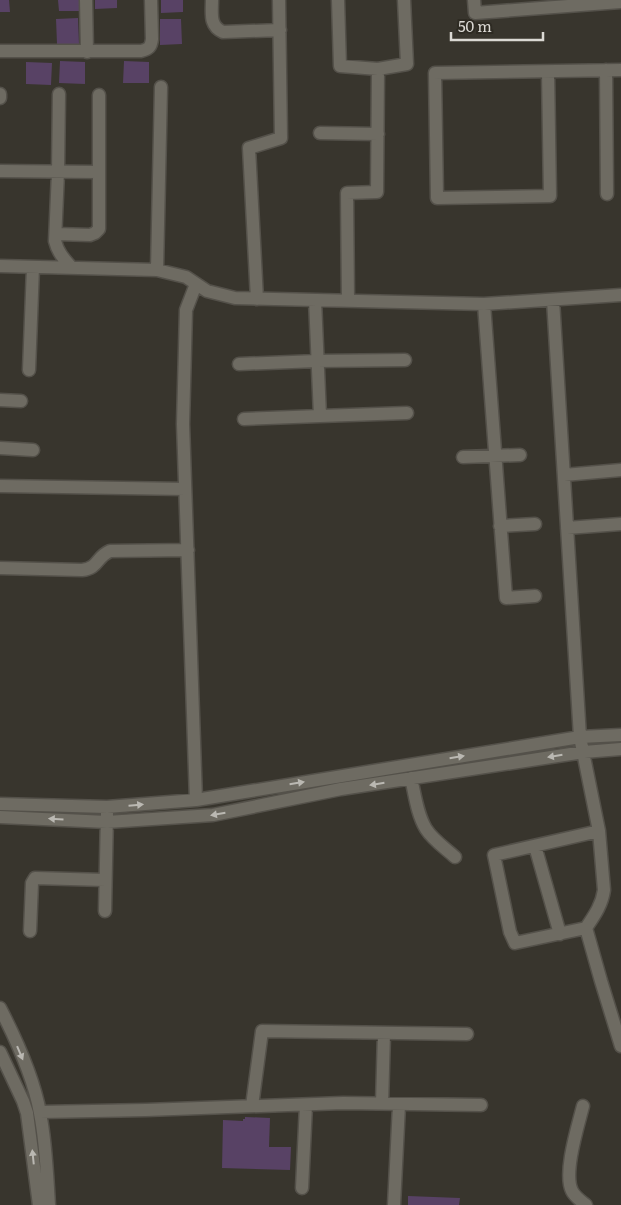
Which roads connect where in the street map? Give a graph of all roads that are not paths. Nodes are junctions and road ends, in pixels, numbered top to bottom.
1 (86, 0) edge
2 (151, 0) edge
3 (212, 0) edge
4 (279, 0) edge
5 (338, 0) edge
6 (404, 0) edge
7 (474, 0) edge
8 (579, 2) edge
9 (621, 2) edge
10 (526, 5) edge
11 (280, 30) junction
12 (0, 51) edge
13 (87, 52) junction
14 (378, 69) junction
15 (606, 70) junction
16 (621, 70) edge
17 (548, 72) junction
18 (161, 87) dead end
19 (0, 94) edge
20 (59, 94) dead end
21 (99, 95) dead end
22 (0, 98) edge
23 (320, 133) dead end
24 (378, 134) junction
25 (0, 170) edge
26 (58, 172) junction
27 (98, 172) junction
28 (607, 194) dead end
29 (56, 234) junction
30 (0, 266) edge
31 (33, 267) junction
32 (72, 268) junction
33 (157, 270) junction
34 (196, 284) junction
35 (621, 295) edge
36 (257, 299) junction
37 (315, 300) junction
38 (553, 300) junction
39 (348, 301) junction
40 (484, 304) junction
41 (405, 360) dead end
42 (317, 361) junction
43 (239, 364) dead end
44 (29, 370) dead end
45 (0, 400) edge
46 (22, 401) dead end
47 (407, 413) dead end
48 (320, 416) junction
49 (244, 419) dead end
50 (0, 448) edge
51 (33, 450) dead end
52 (495, 455) junction
53 (520, 455) dead end
54 (463, 457) dead end
55 (621, 470) edge
56 (564, 475) junction
57 (0, 486) edge
58 (185, 489) junction
59 (535, 524) dead end
60 (621, 524) edge
61 (500, 526) junction
62 (567, 528) junction
63 (188, 550) junction
64 (0, 568) edge
65 (535, 596) dead end
66 (621, 735) edge
67 (580, 737) junction
68 (621, 749) edge
69 (584, 752) junction
70 (411, 778) junction
71 (196, 800) junction
72 (0, 804) edge
73 (107, 807) junction
74 (0, 817) edge
75 (107, 822) junction
76 (599, 831) junction
77 (535, 846) junction
78 (455, 857) dead end
79 (106, 880) junction
80 (105, 911) dead end
81 (586, 928) junction
82 (30, 931) dead end
83 (560, 934) junction
84 (0, 1008) edge
85 (384, 1033) junction
86 (467, 1034) dead end
87 (621, 1046) edge
88 (0, 1052) edge
89 (382, 1104) junction
90 (306, 1105) junction
91 (399, 1105) junction
92 (481, 1105) dead end
93 (252, 1106) junction
94 (583, 1106) dead end
95 (40, 1112) junction
96 (302, 1188) dead end
97 (39, 1205) edge
98 (49, 1205) edge
99 (394, 1205) edge
100 (586, 1205) edge

1 - 13 street
2 - 13 street
3 - 11 street
4 - 11 street
5 - 14 street
6 - 14 street
7 - 10 street
8 - 9 street
8 - 10 street
11 - 36 street
12 - 13 street
14 - 24 street
15 - 16 street
15 - 17 street
15 - 28 street
17 - 17 street
18 - 33 street
19 - 22 street
20 - 26 street
21 - 27 street
23 - 24 street
24 - 39 street
25 - 26 street
26 - 27 street
26 - 29 street
27 - 29 street
29 - 32 street
30 - 31 street
31 - 32 street
31 - 44 street
32 - 33 street
33 - 34 street
34 - 36 street
34 - 58 street
35 - 38 street
36 - 37 street
37 - 39 street
37 - 42 street
38 - 40 street
38 - 56 street
39 - 40 street
40 - 52 street
41 - 42 street
42 - 43 street
42 - 48 street
45 - 46 street
47 - 48 street
48 - 49 street
50 - 51 street
52 - 53 street
52 - 54 street
52 - 61 street
55 - 56 street
56 - 62 street
57 - 58 street
58 - 63 street
59 - 61 street
60 - 62 street
61 - 65 street
62 - 67 street
63 - 64 street
63 - 71 street
66 - 67 street
67 - 69 street
71 -> 67 street
68 - 69 street
69 -> 70 street
69 - 76 street
70 -> 75 street
70 - 78 street
73 -> 71 street
72 - 73 street
73 - 75 street
75 -> 74 street
75 - 79 street
76 - 77 street
76 - 81 street
77 - 83 street
77 - 83 street
79 - 80 street
79 - 82 street
81 - 83 street
81 - 87 street
84 -> 95 street
85 - 86 street
85 - 89 street
85 - 93 street
97 -> 88 street
89 - 90 street
89 - 91 street
90 - 93 street
90 - 96 street
91 - 92 street
91 - 99 street
93 - 95 street
94 - 100 street
95 - 98 street

